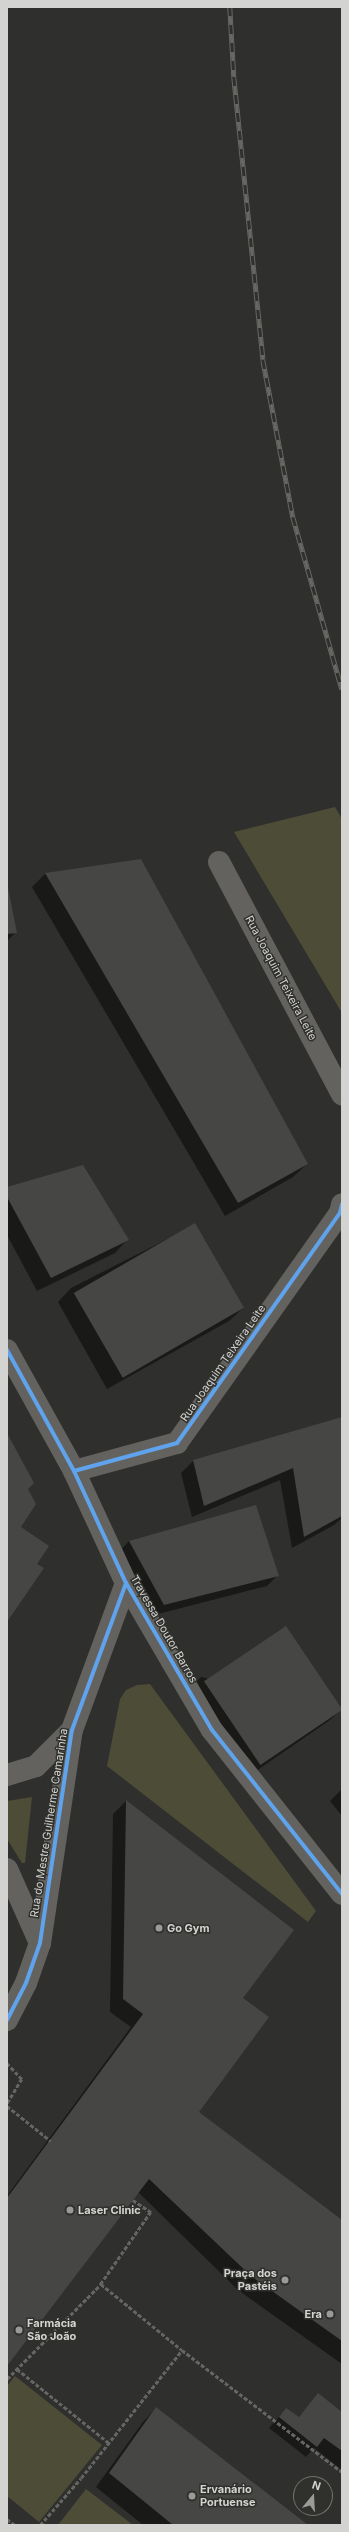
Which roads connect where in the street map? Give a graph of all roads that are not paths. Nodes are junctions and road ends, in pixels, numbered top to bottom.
1 (219, 862) dead end
2 (342, 1094) edge
3 (342, 1204) edge
4 (7, 1350) edge
5 (74, 1472) junction
6 (126, 1583) junction
7 (72, 1730) junction
8 (7, 1775) edge
9 (7, 1869) edge
10 (342, 1894) edge
11 (40, 1943) junction
12 (7, 2020) edge

1 - 2 street, Rua Joaquim Teixeira Leite
3 - 5 street, Rua Joaquim Teixeira Leite
4 - 5 street, Travessa Doutor Barros
5 - 6 street, Travessa Doutor Barros
6 - 7 street, Rua do Mestre Guilherme Camarinha
6 - 10 street, Travessa Doutor Barros
7 - 8 street, Rua do Mestre Guilherme Camarinha
7 - 11 street, Rua do Mestre Guilherme Camarinha
9 - 11 street, Rua do Mestre Guilherme Camarinha
11 - 12 street, Rua do Mestre Guilherme Camarinha

